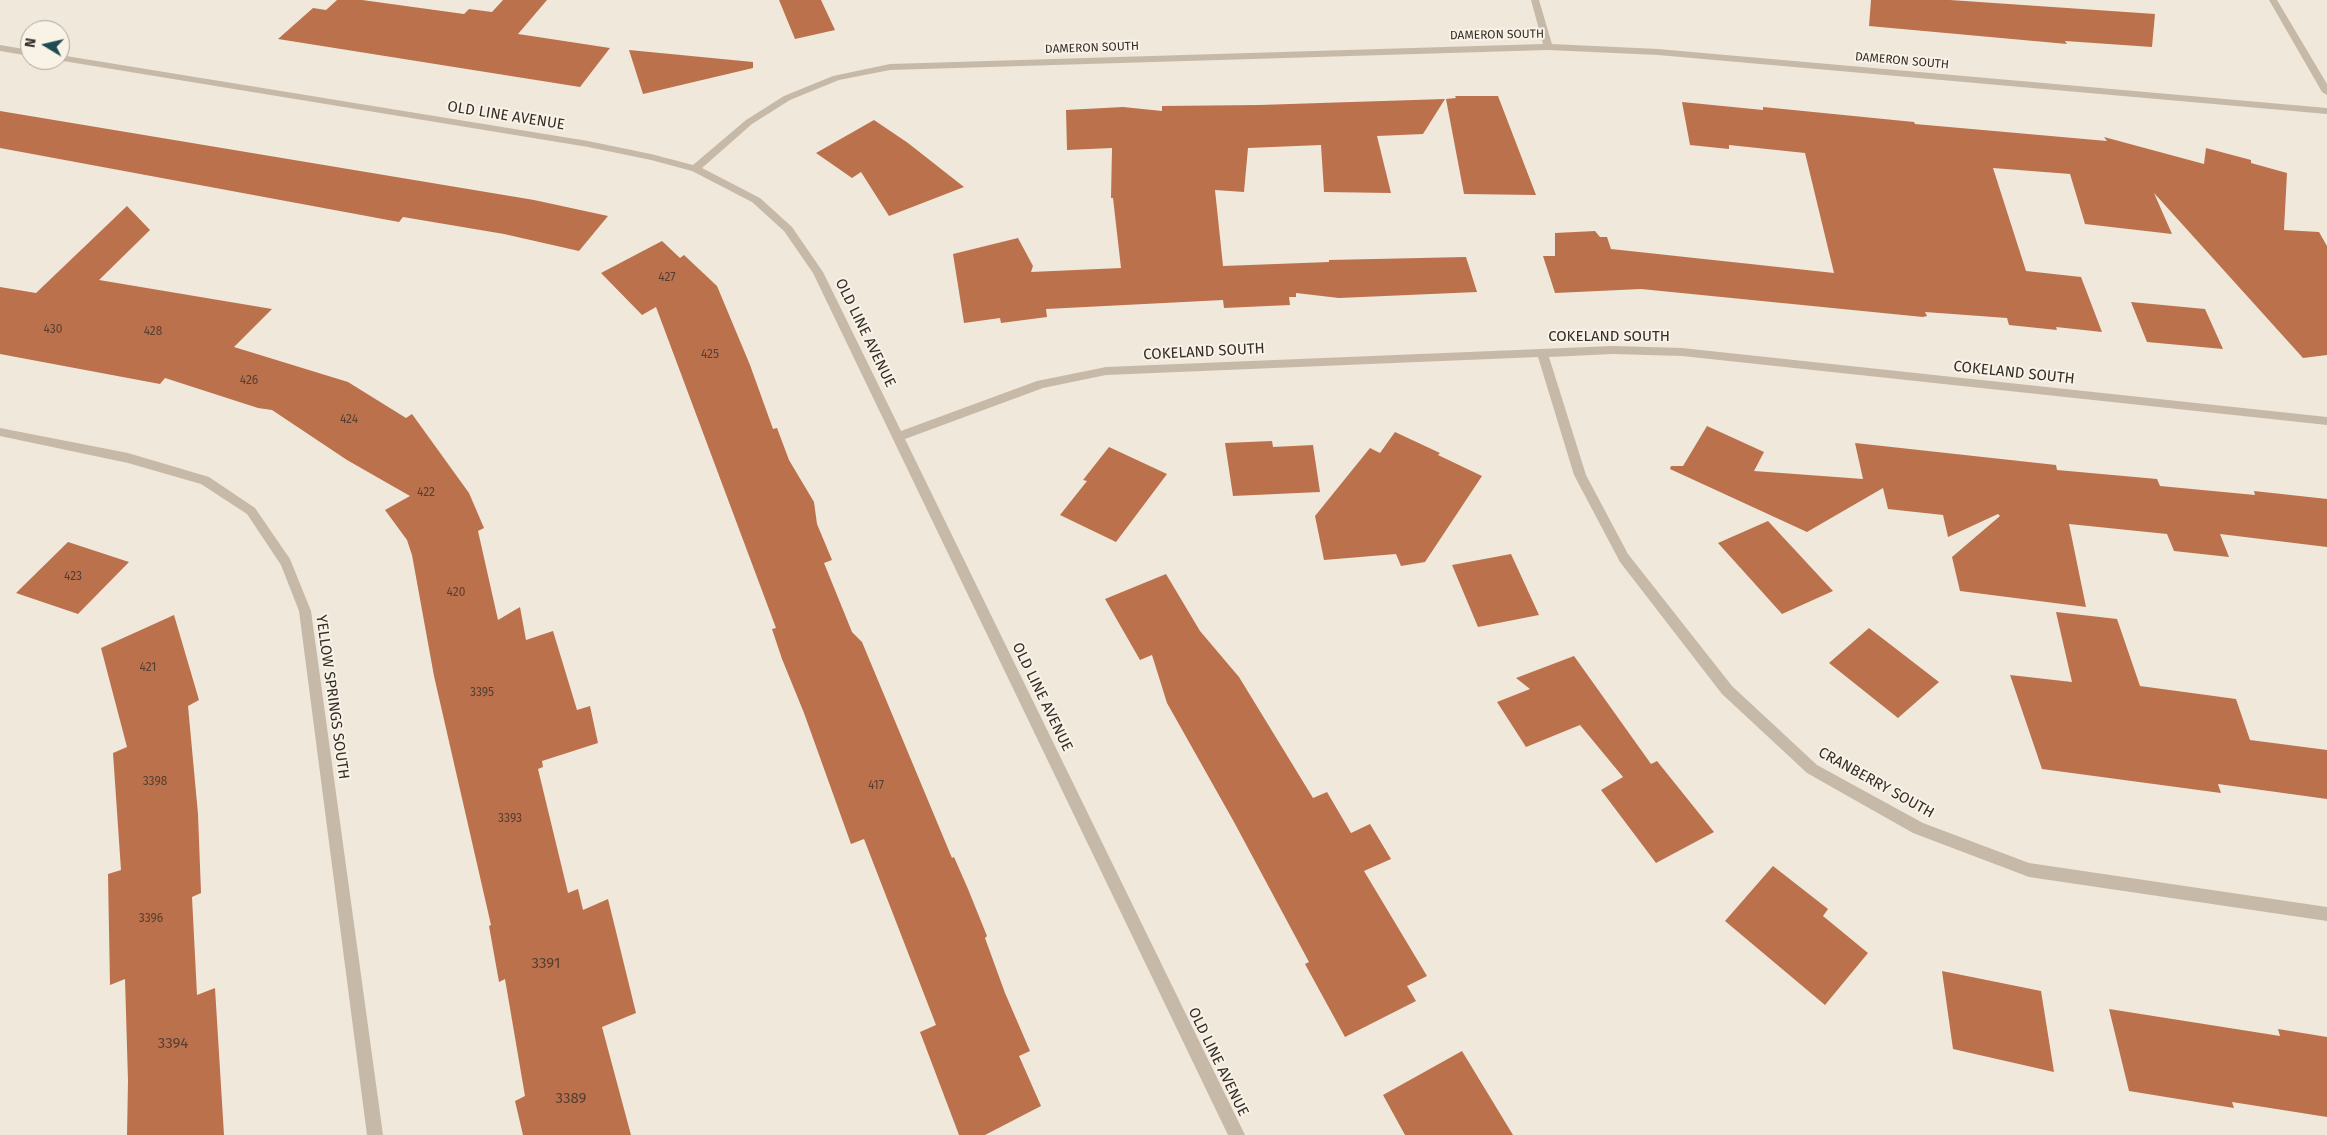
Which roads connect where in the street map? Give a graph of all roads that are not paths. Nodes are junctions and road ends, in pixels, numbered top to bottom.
1 (1535, 0) edge
2 (2272, 0) edge
3 (1548, 47) junction
4 (0, 48) edge
5 (20, 51) edge
6 (70, 60) edge
7 (2327, 92) edge
8 (2327, 110) edge
9 (695, 169) junction
10 (1542, 352) junction
11 (2327, 421) edge
12 (0, 432) edge
13 (898, 437) junction
14 (2327, 914) edge
15 (374, 1135) edge
16 (1237, 1135) edge

1 - 3 street
2 - 7 street
3 - 8 street, DAMERON SOUTH
3 - 9 street, DAMERON SOUTH
4 - 5 street
6 - 9 street, OLD LINE AVENUE
9 - 13 street, OLD LINE AVENUE
10 - 11 street, COKELAND SOUTH
10 - 13 street, COKELAND SOUTH
10 - 14 street, CRANBERRY SOUTH
12 - 15 street, YELLOW SPRINGS SOUTH
13 - 16 street, OLD LINE AVENUE

